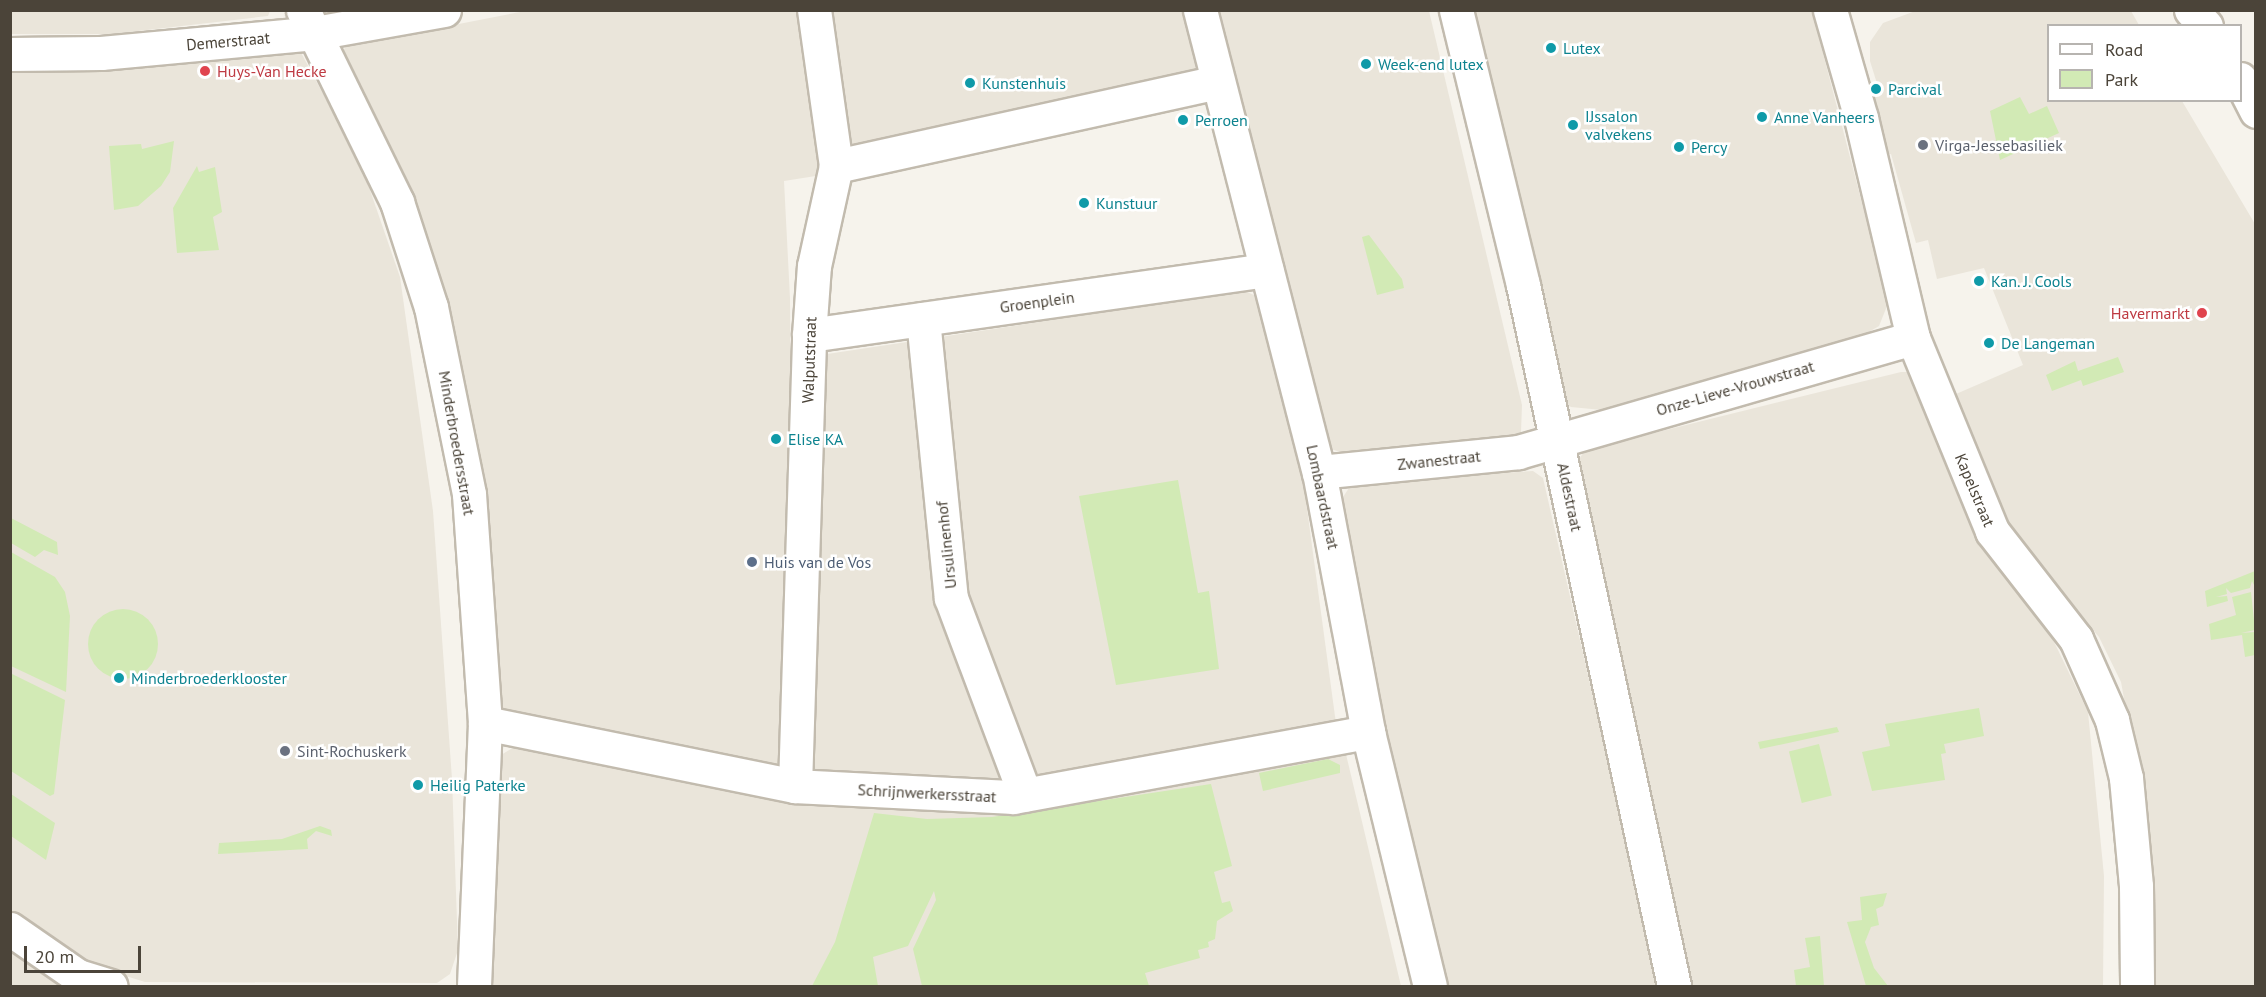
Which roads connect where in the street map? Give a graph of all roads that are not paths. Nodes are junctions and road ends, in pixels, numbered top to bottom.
1 (444, 10) edge
2 (814, 10) edge
3 (1200, 10) edge
4 (1456, 10) edge
5 (1830, 10) edge
6 (2191, 10) edge
7 (309, 22) edge
8 (2204, 24) edge
9 (10, 54) edge
10 (2242, 81) edge
11 (1217, 82) junction
12 (2256, 111) edge
13 (836, 166) junction
14 (1266, 270) junction
15 (922, 319) junction
16 (809, 335) junction
17 (1912, 338) junction
18 (1557, 438) junction
19 (1319, 472) junction
20 (485, 723) junction
21 (1368, 732) junction
22 (795, 786) junction
23 (1025, 795) junction
24 (10, 929) edge
25 (111, 987) edge
26 (474, 987) edge
27 (1430, 987) edge
28 (1674, 987) edge
29 (2137, 987) edge

1 - 7 street, Demerstraat
2 - 13 street, Walputstraat
3 - 11 street, Lombaardstraat
4 - 18 street, Aldestraat
5 - 17 street, Kapelstraat
6 - 8 street
7 - 9 street, Demerstraat
7 - 20 street, Minderbroedersstraat
10 - 12 street
11 - 13 street
11 - 14 street, Lombaardstraat
13 - 16 street, Walputstraat
14 - 15 street, Groenplein
14 - 19 street, Lombaardstraat
15 - 16 street, Groenplein
15 - 23 street, Ursulinenhof
16 - 22 street, Walputstraat
17 - 18 street, Onze-Lieve-Vrouwstraat
17 - 29 street, Kapelstraat
18 - 19 street, Zwanestraat
18 - 28 street, Aldestraat
19 - 21 street, Lombaardstraat
20 - 22 street, Schrijnwerkersstraat
20 - 26 street, Minderbroedersstraat
21 - 23 street, Schrijnwerkersstraat
21 - 27 street, Lombaardstraat
22 - 23 street, Schrijnwerkersstraat
24 - 25 street

